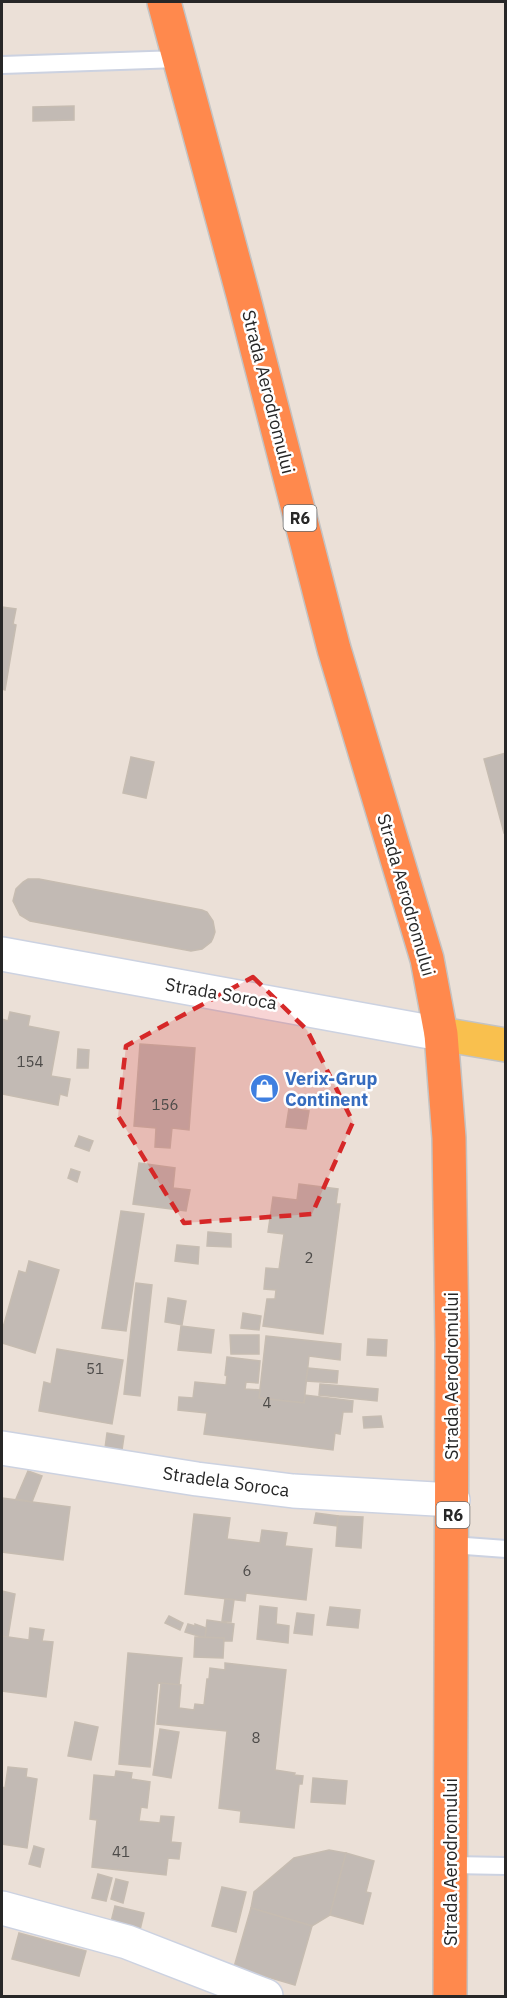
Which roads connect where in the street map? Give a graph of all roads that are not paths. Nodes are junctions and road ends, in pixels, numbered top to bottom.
1 (164, 2) edge
2 (179, 59) junction
3 (2, 65) edge
4 (2, 954) edge
5 (441, 1034) junction
6 (506, 1045) edge
7 (2, 1448) edge
8 (453, 1500) junction
9 (452, 1545) junction
10 (506, 1549) edge
11 (451, 1865) junction
12 (506, 1866) edge
13 (2, 1908) edge
14 (266, 1996) edge
15 (450, 1996) edge

1 - 2 highway, Strada Aerodromului / R6
2 - 3 lane
2 - 5 highway, Strada Aerodromului / R6
4 - 5 street, Strada Soroca
5 - 6 main road
5 - 8 highway, Strada Aerodromului / R6
7 - 8 street, Stradela Sorocа
8 - 9 highway, Strada Aerodromului / R6
9 - 10 lane
9 - 11 highway, Strada Aerodromului / R6
11 - 12 lane
11 - 15 highway, Strada Aerodromului / R6
13 - 14 street

